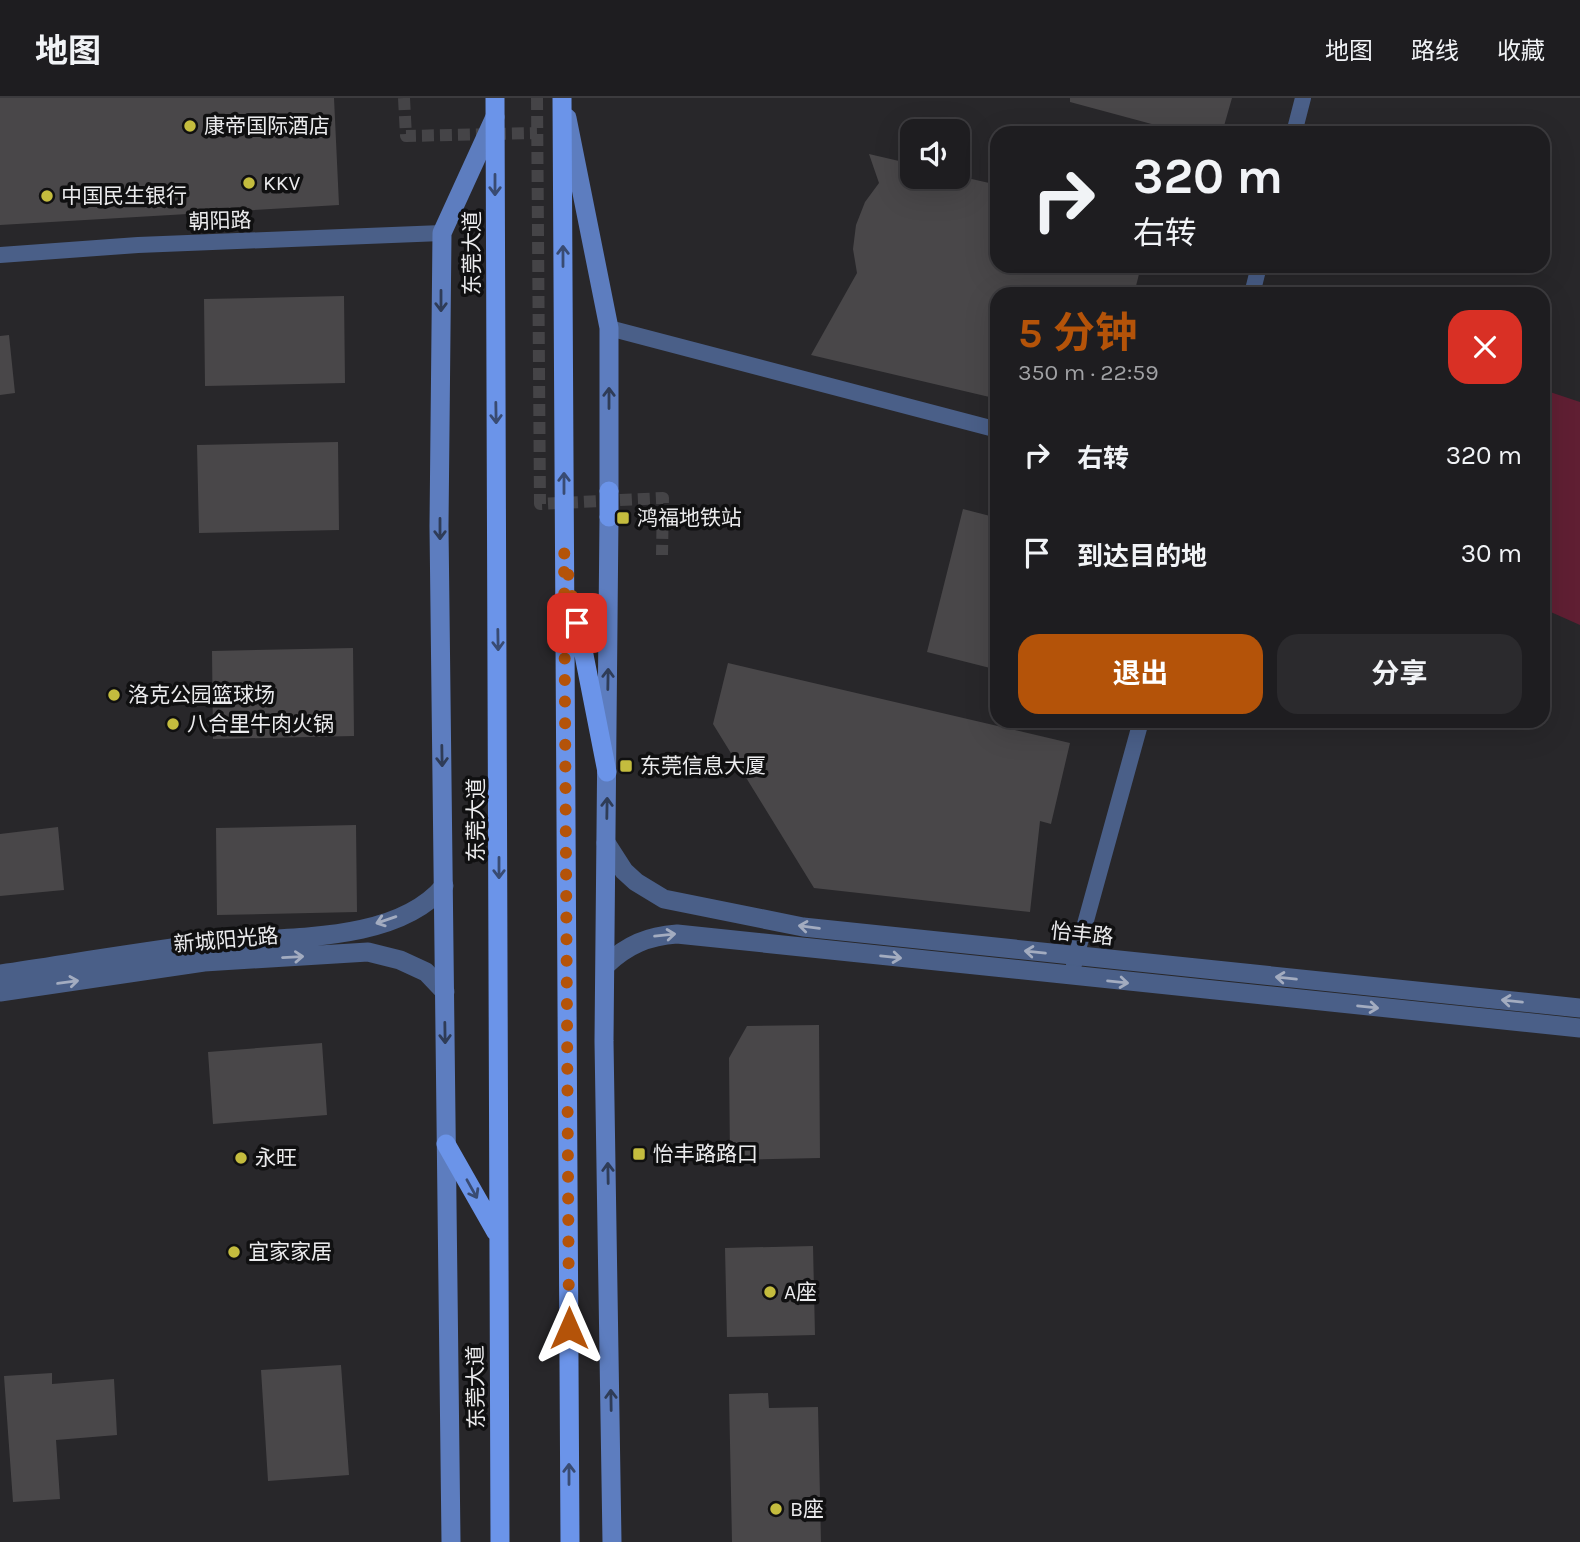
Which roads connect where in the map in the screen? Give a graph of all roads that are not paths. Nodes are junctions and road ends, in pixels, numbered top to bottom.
1 (562, 98) edge
2 (1303, 98) edge
3 (495, 107) edge
4 (1296, 126) edge
5 (442, 233) junction
6 (0, 255) edge
7 (609, 328) junction
8 (990, 428) edge
9 (564, 552) junction
10 (1138, 728) edge
11 (607, 772) junction
12 (606, 843) junction
13 (444, 887) junction
14 (1076, 956) junction
15 (606, 965) junction
16 (0, 974) edge
17 (1070, 977) junction
18 (0, 992) edge
19 (445, 992) junction
20 (1580, 1008) edge
21 (1580, 1028) edge
22 (446, 1144) junction
23 (497, 1234) junction
24 (451, 1542) edge
25 (500, 1542) edge
26 (570, 1542) edge
27 (612, 1542) edge

1 - 7 main road
9 -> 1 main road
2 - 4 street
3 - 5 main road
3 -> 23 main road, 东莞大道
5 - 6 street, 朝阳路
5 -> 13 main road
7 - 8 street
11 -> 7 main road
9 - 11 main road
26 -> 9 main road
10 - 14 street
12 -> 11 main road
14 -> 12 street, 怡丰路
12 - 15 main road
13 -> 16 street, 新城阳光路
13 - 19 main road
14 - 17 street
20 -> 14 street, 怡丰路
15 -> 17 street, 怡丰路
27 -> 15 main road
17 -> 21 street, 怡丰路
18 -> 19 street, 新城阳光路
19 -> 22 main road
22 -> 23 main road
22 - 24 main road
23 - 25 main road, 东莞大道

